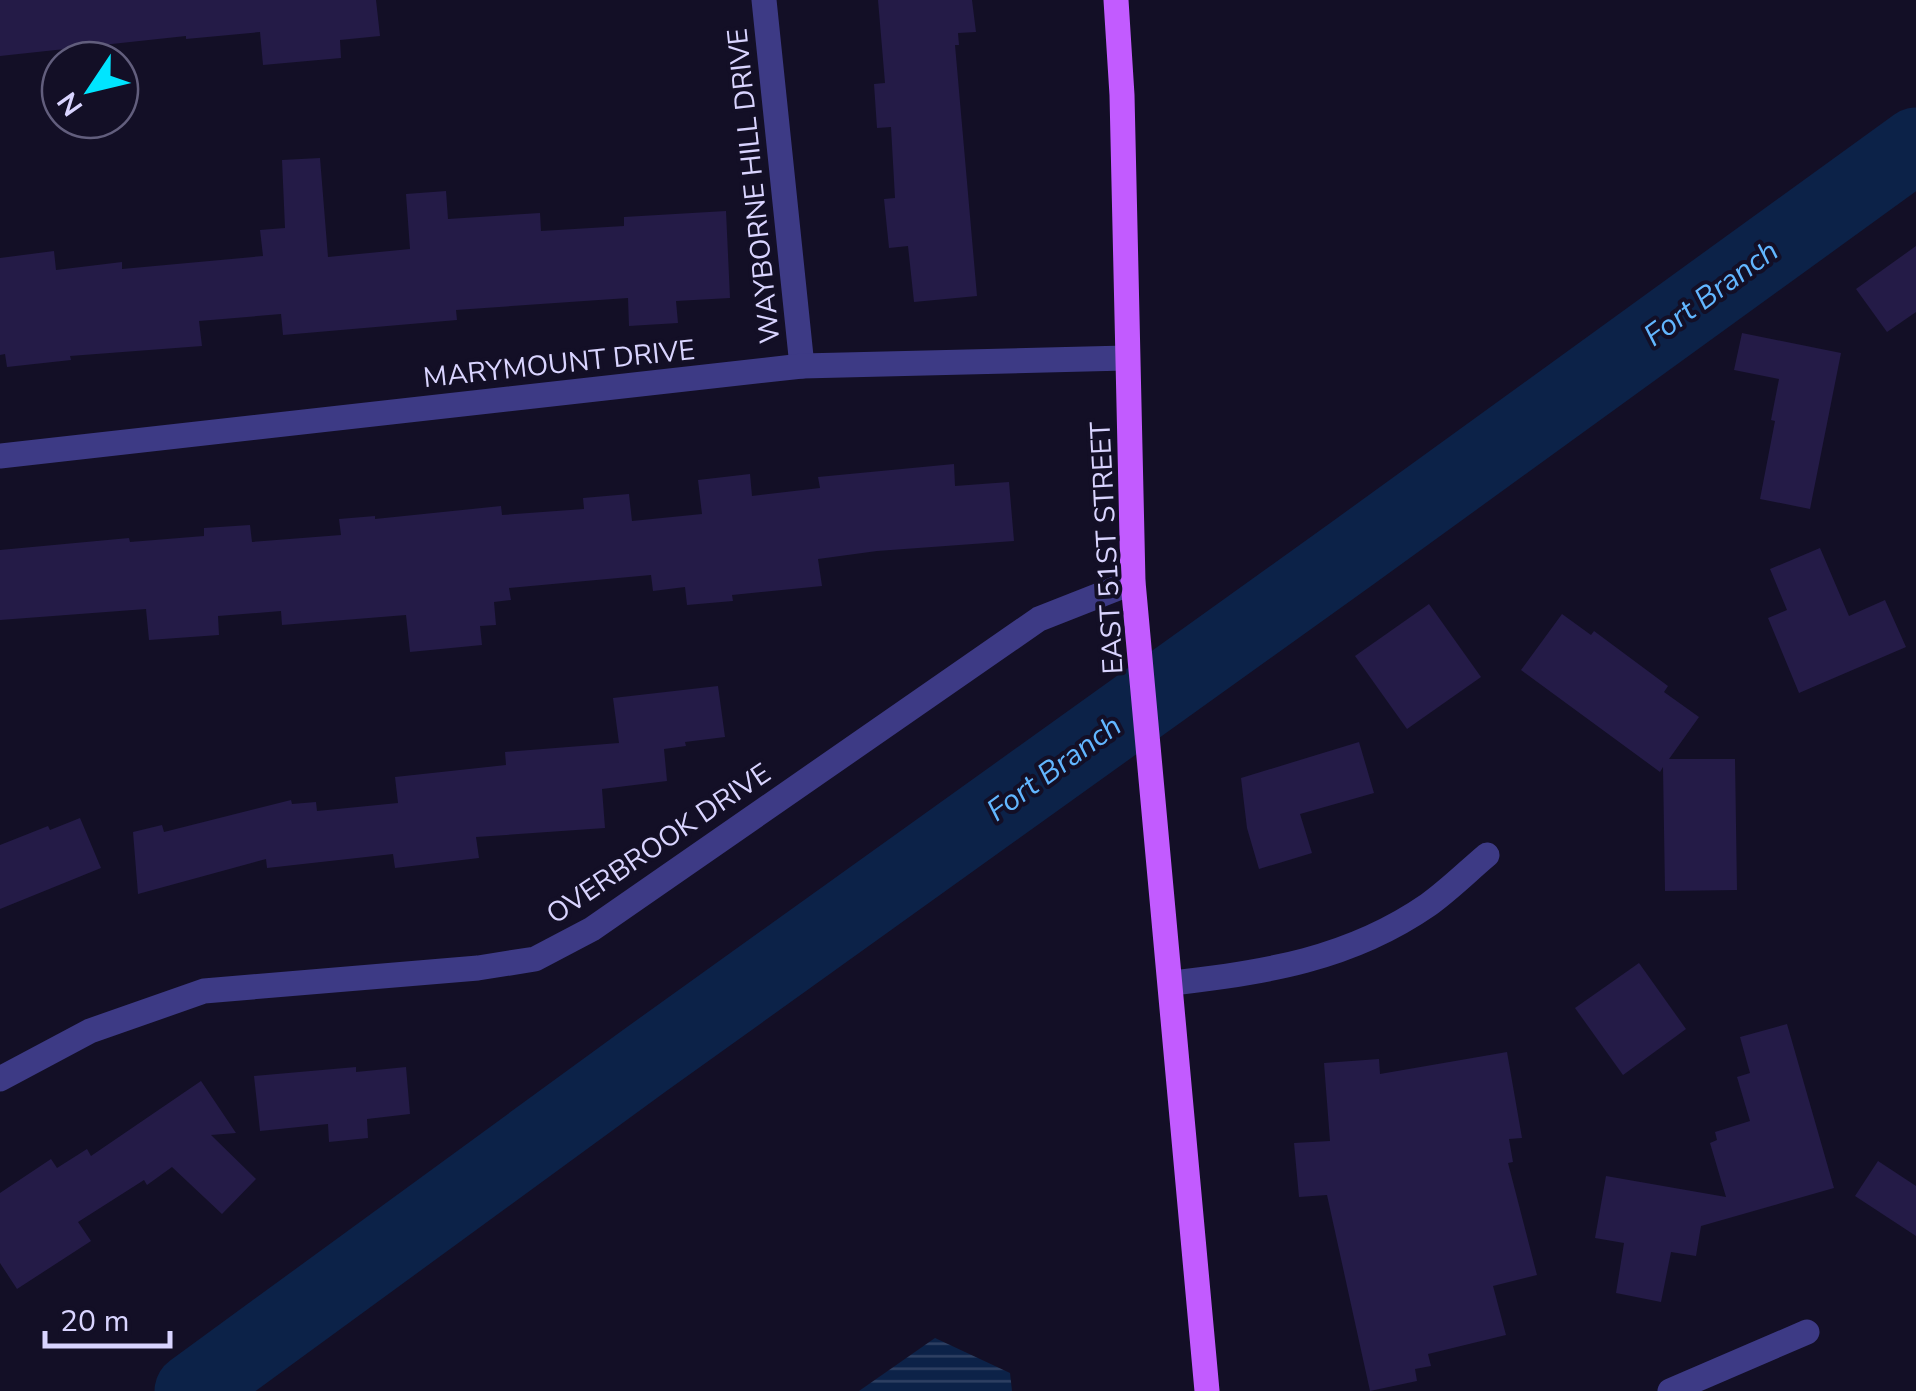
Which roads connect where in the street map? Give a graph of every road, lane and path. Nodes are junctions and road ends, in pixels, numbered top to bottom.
1 (764, 0) edge
2 (1116, 0) edge
3 (1126, 358) junction
4 (802, 366) junction
5 (0, 456) edge
6 (1133, 582) junction
7 (1487, 854) dead end
8 (1171, 983) junction
9 (0, 1078) edge
10 (1807, 1332) dead end
11 (1207, 1391) edge
12 (1670, 1391) edge

1 - 4 street, WAYBORNE HILL DRIVE
2 - 3 main road, EAST 51ST STREET
3 - 4 street, MARYMOUNT DRIVE
3 - 6 main road, EAST 51ST STREET
4 - 5 street, MARYMOUNT DRIVE
6 - 8 main road, EAST 51ST STREET
6 - 9 street, OVERBROOK DRIVE
7 - 8 street
8 - 11 main road, EAST 51ST STREET
10 - 12 street

